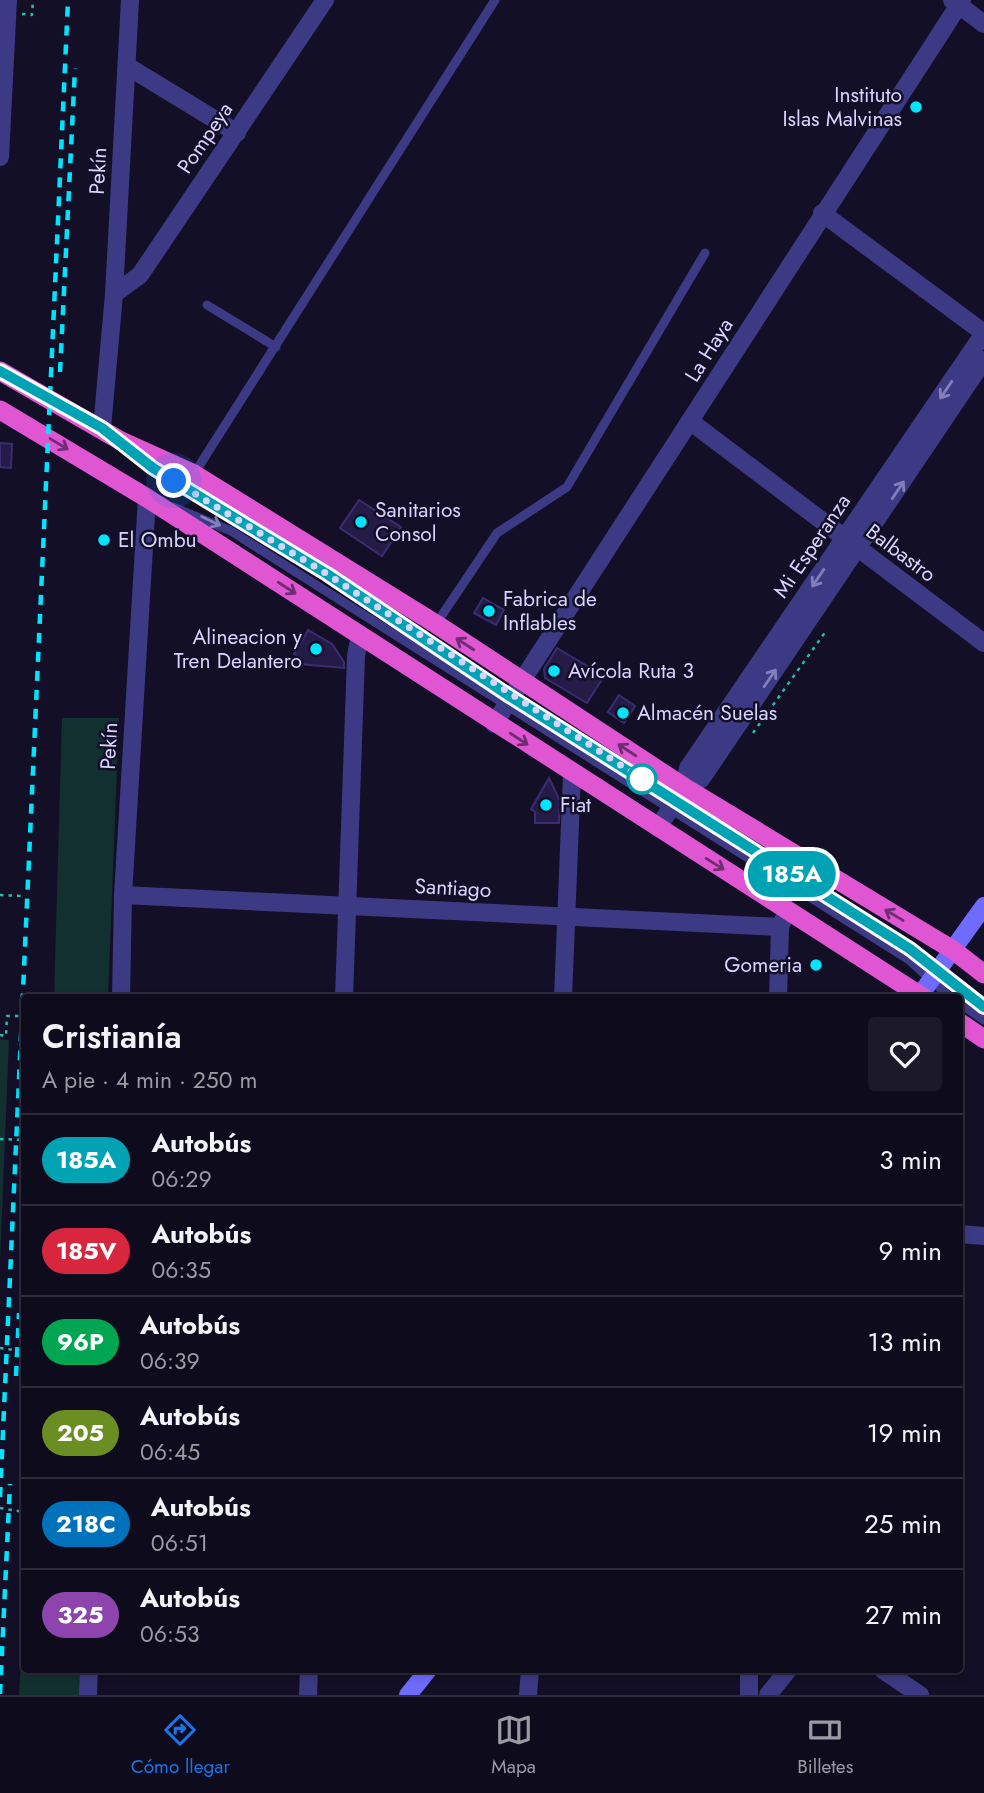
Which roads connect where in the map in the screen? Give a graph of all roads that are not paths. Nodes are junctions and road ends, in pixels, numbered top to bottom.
1 (8, 0) edge
2 (130, 0) edge
3 (325, 0) edge
4 (495, 0) edge
5 (958, 2) edge
6 (984, 24) edge
7 (3, 57) edge
8 (127, 66) junction
9 (237, 133) junction
10 (0, 158) edge
11 (822, 213) junction
12 (705, 253) dead end
13 (114, 294) junction
14 (207, 305) dead end
15 (984, 333) edge
16 (276, 347) junction
17 (984, 360) edge
18 (0, 371) edge
19 (0, 410) edge
20 (691, 422) junction
21 (102, 428) junction
22 (121, 441) junction
23 (194, 474) junction
24 (147, 498) junction
25 (852, 544) junction
26 (436, 624) junction
27 (360, 635) junction
28 (984, 643) edge
29 (513, 695) junction
30 (494, 724) junction
31 (572, 774) junction
32 (676, 798) junction
33 (657, 828) junction
34 (123, 895) junction
35 (348, 906) junction
36 (984, 906) edge
37 (567, 916) junction
38 (784, 918) junction
39 (953, 950) junction
40 (984, 974) edge
41 (926, 988) edge
42 (121, 994) edge
43 (344, 994) edge
44 (563, 994) edge
45 (778, 994) edge
46 (944, 994) edge
47 (963, 1000) edge
48 (963, 1006) edge
49 (984, 1007) edge
50 (984, 1020) edge
51 (963, 1025) edge
52 (984, 1039) edge
53 (963, 1234) edge
54 (984, 1236) edge
55 (89, 1673) edge
56 (309, 1673) edge
57 (426, 1673) edge
58 (530, 1673) edge
59 (749, 1673) edge
60 (786, 1673) edge
61 (887, 1673) edge
62 (88, 1695) edge
63 (308, 1695) edge
64 (408, 1695) edge
65 (528, 1695) edge
66 (749, 1695) edge
67 (768, 1695) edge
68 (920, 1695) edge

1 - 7 street
2 - 8 street, Pekín
3 - 9 street, Pompeya
4 - 16 lane
5 - 6 street
5 - 11 street, La Haya
7 - 10 street
8 - 9 street
8 - 13 street, Pekín
9 - 13 street, Pompeya
11 - 15 street
11 - 20 street, La Haya
12 - 26 lane
13 - 21 street, Pekín
14 - 16 lane
15 -> 25 street, Mi Esperanza
16 - 23 lane
25 -> 17 street, Mi Esperanza
18 - 21 highway
19 -> 24 highway
20 - 25 street, Balbastro
20 - 29 street, La Haya
21 - 22 highway
22 - 23 highway
22 - 29 lane
23 - 26 highway
24 -> 27 highway
24 -> 29 lane
24 - 34 street, Pekín
25 - 28 street, Balbastro
25 - 32 street, Mi Esperanza
29 -> 26 highway
27 - 30 highway
27 - 35 street
29 - 30 street, La Haya
32 -> 29 highway
29 - 32 lane
30 -> 31 highway
31 - 33 highway
31 - 37 street
32 - 33 street, Mi Esperanza
39 -> 32 highway
32 - 41 lane
33 -> 38 highway
34 - 35 street, Santiago
34 - 42 street, Pekín
35 - 37 street, Santiago
35 - 43 street
36 - 39 main road
37 - 38 street, Santiago
37 - 44 street
38 - 41 highway
38 - 45 street
39 - 40 highway
39 - 41 main road
41 - 46 lane
47 - 49 lane
48 - 50 lane
51 - 52 highway
53 - 54 street
55 - 62 street
56 - 63 street
57 - 64 main road
58 - 65 street
59 - 66 street
60 - 67 street
61 - 68 street

